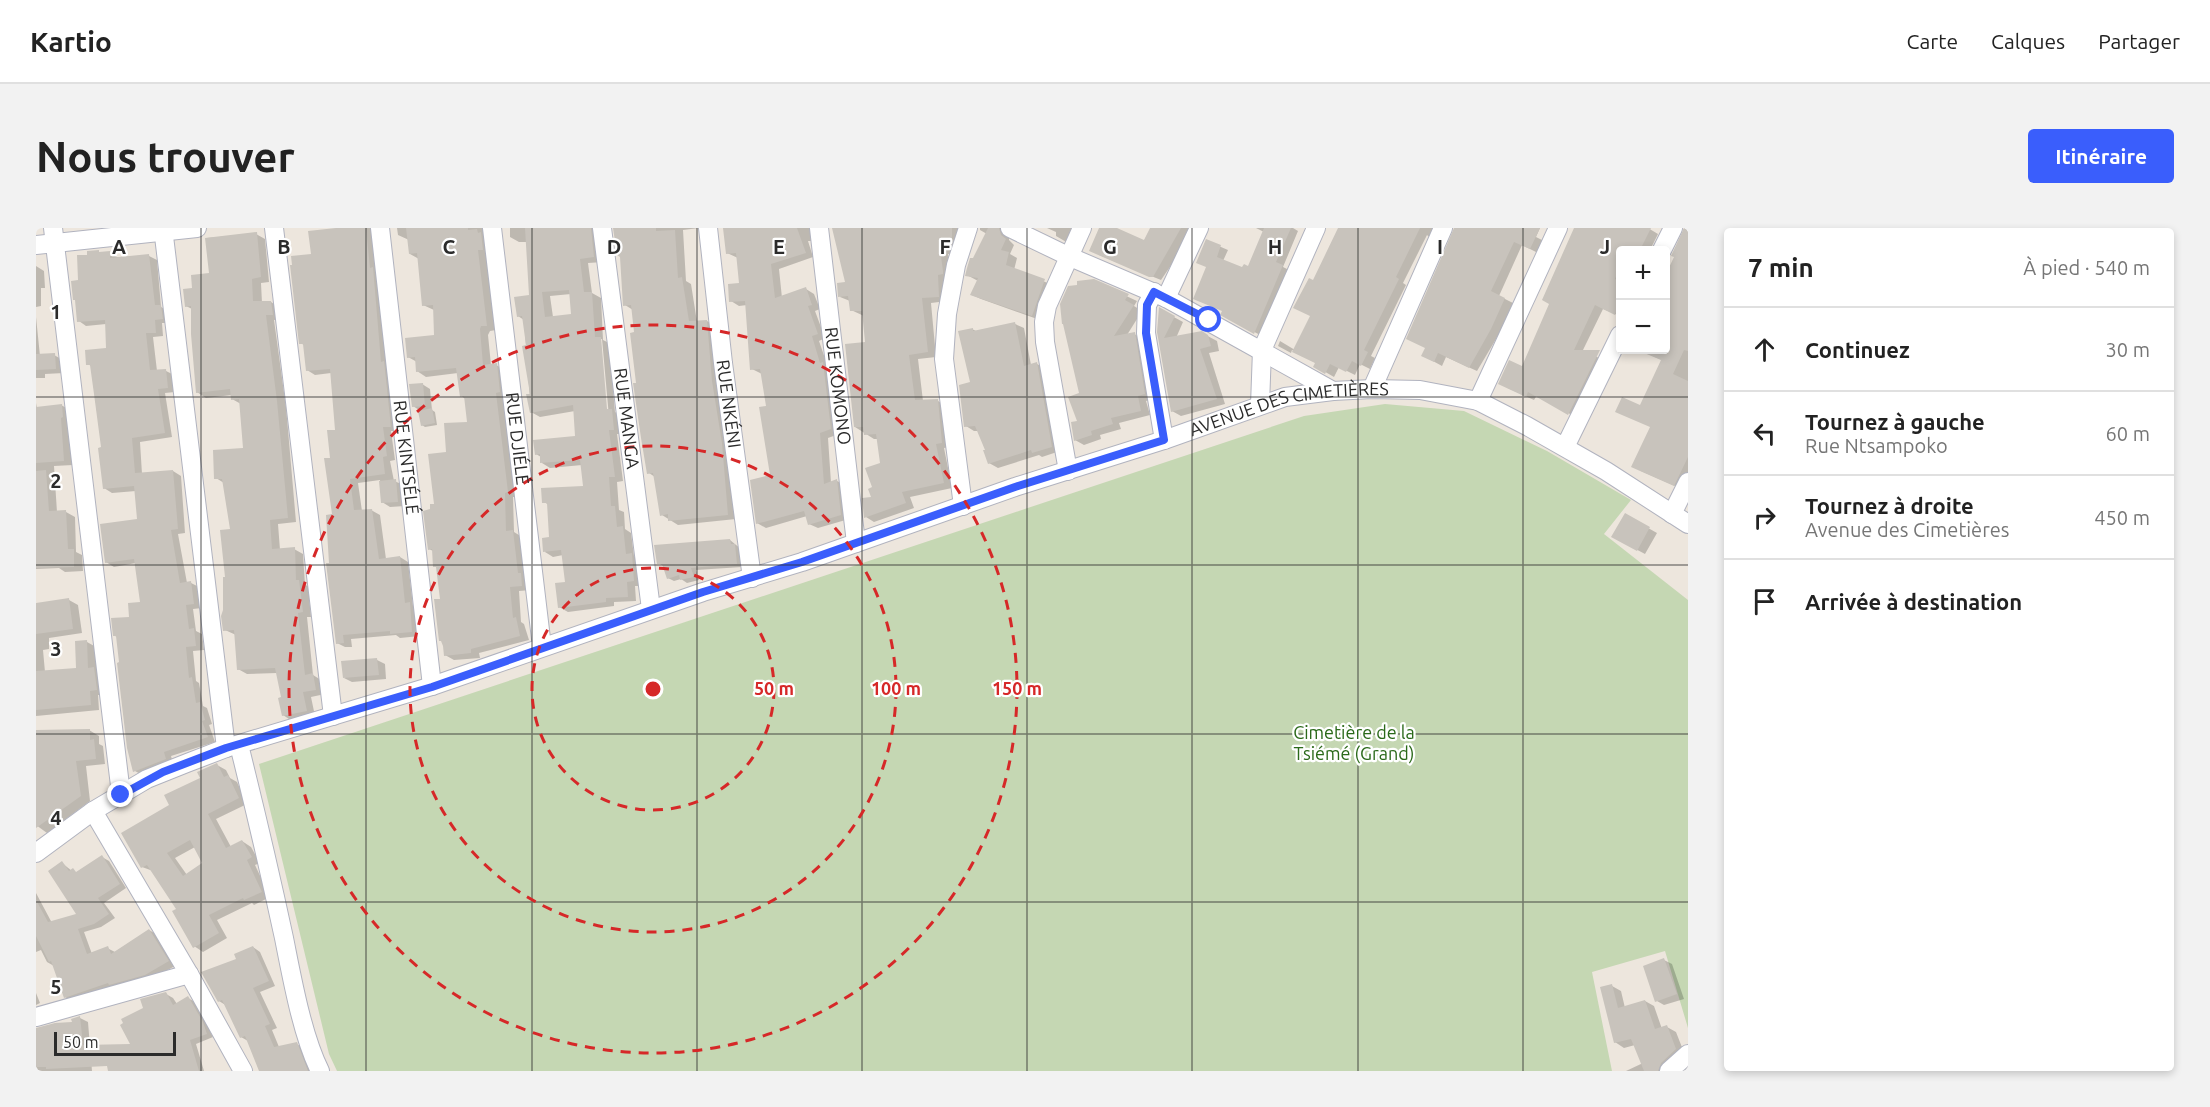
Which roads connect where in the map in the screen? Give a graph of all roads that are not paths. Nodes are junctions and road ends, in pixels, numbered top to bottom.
1 (197, 228) edge
2 (274, 228) edge
3 (380, 228) edge
4 (492, 228) edge
5 (602, 228) edge
6 (708, 228) edge
7 (819, 228) edge
8 (968, 228) edge
9 (1010, 228) edge
10 (1082, 228) edge
11 (1199, 228) edge
12 (1316, 228) edge
13 (1443, 228) edge
14 (1558, 228) edge
15 (1673, 228) edge
16 (163, 230) edge
17 (54, 235) edge
18 (36, 245) edge
19 (1664, 246) edge
20 (1068, 256) junction
21 (1160, 295) junction
22 (1616, 343) edge
23 (1262, 350) junction
24 (1372, 389) junction
25 (1333, 391) junction
26 (1478, 401) junction
27 (1260, 405) junction
28 (1164, 440) junction
29 (1565, 447) junction
30 (1068, 471) junction
31 (1688, 482) edge
32 (963, 506) junction
33 (1672, 514) junction
34 (1688, 524) edge
35 (855, 543) junction
36 (752, 578) junction
37 (651, 609) junction
38 (542, 647) junction
39 (432, 687) junction
40 (333, 716) junction
41 (232, 747) junction
42 (121, 795) junction
43 (93, 811) junction
44 (36, 853) edge
45 (189, 974) junction
46 (36, 1017) edge
47 (1688, 1054) edge
48 (243, 1071) edge
49 (320, 1071) edge
50 (1669, 1071) edge

1 - 16 street
2 - 40 street
3 - 39 street, RUE KINTSÉLÉ
4 - 38 street, RUE DJIÉLÉ
5 - 37 street, RUE MANGA
6 - 36 street, RUE NKÉNI
7 - 35 street, RUE KOMONO
8 - 32 street
9 - 20 street
10 - 20 street
11 - 21 street
12 - 23 street
13 - 24 street
14 - 26 street
15 - 19 street
16 - 17 street
16 - 41 street
17 - 18 street
17 - 42 street
20 - 21 street
20 - 30 street
21 - 23 street
21 - 28 street
22 - 29 street
23 - 25 street
23 - 27 street
24 - 25 street, AVENUE DES CIMETIÈRES
24 - 26 street, AVENUE DES CIMETIÈRES
25 - 27 street, AVENUE DES CIMETIÈRES
26 - 29 street, AVENUE DES CIMETIÈRES
27 - 28 street, AVENUE DES CIMETIÈRES
28 - 30 street, AVENUE DES CIMETIÈRES
29 - 33 street, AVENUE DES CIMETIÈRES
30 - 32 street, AVENUE DES CIMETIÈRES
31 - 33 street
32 - 35 street, AVENUE DES CIMETIÈRES
33 - 34 street, AVENUE DES CIMETIÈRES
35 - 36 street, AVENUE DES CIMETIÈRES
36 - 37 street, AVENUE DES CIMETIÈRES
37 - 38 street, AVENUE DES CIMETIÈRES
38 - 39 street, AVENUE DES CIMETIÈRES
39 - 40 street, AVENUE DES CIMETIÈRES
40 - 41 street, AVENUE DES CIMETIÈRES
41 - 42 street, AVENUE DES CIMETIÈRES
41 - 49 street
42 - 43 street, AVENUE DES CIMETIÈRES
43 - 44 street, AVENUE DES CIMETIÈRES
43 - 45 street
45 - 46 street
45 - 48 street
47 - 50 street

